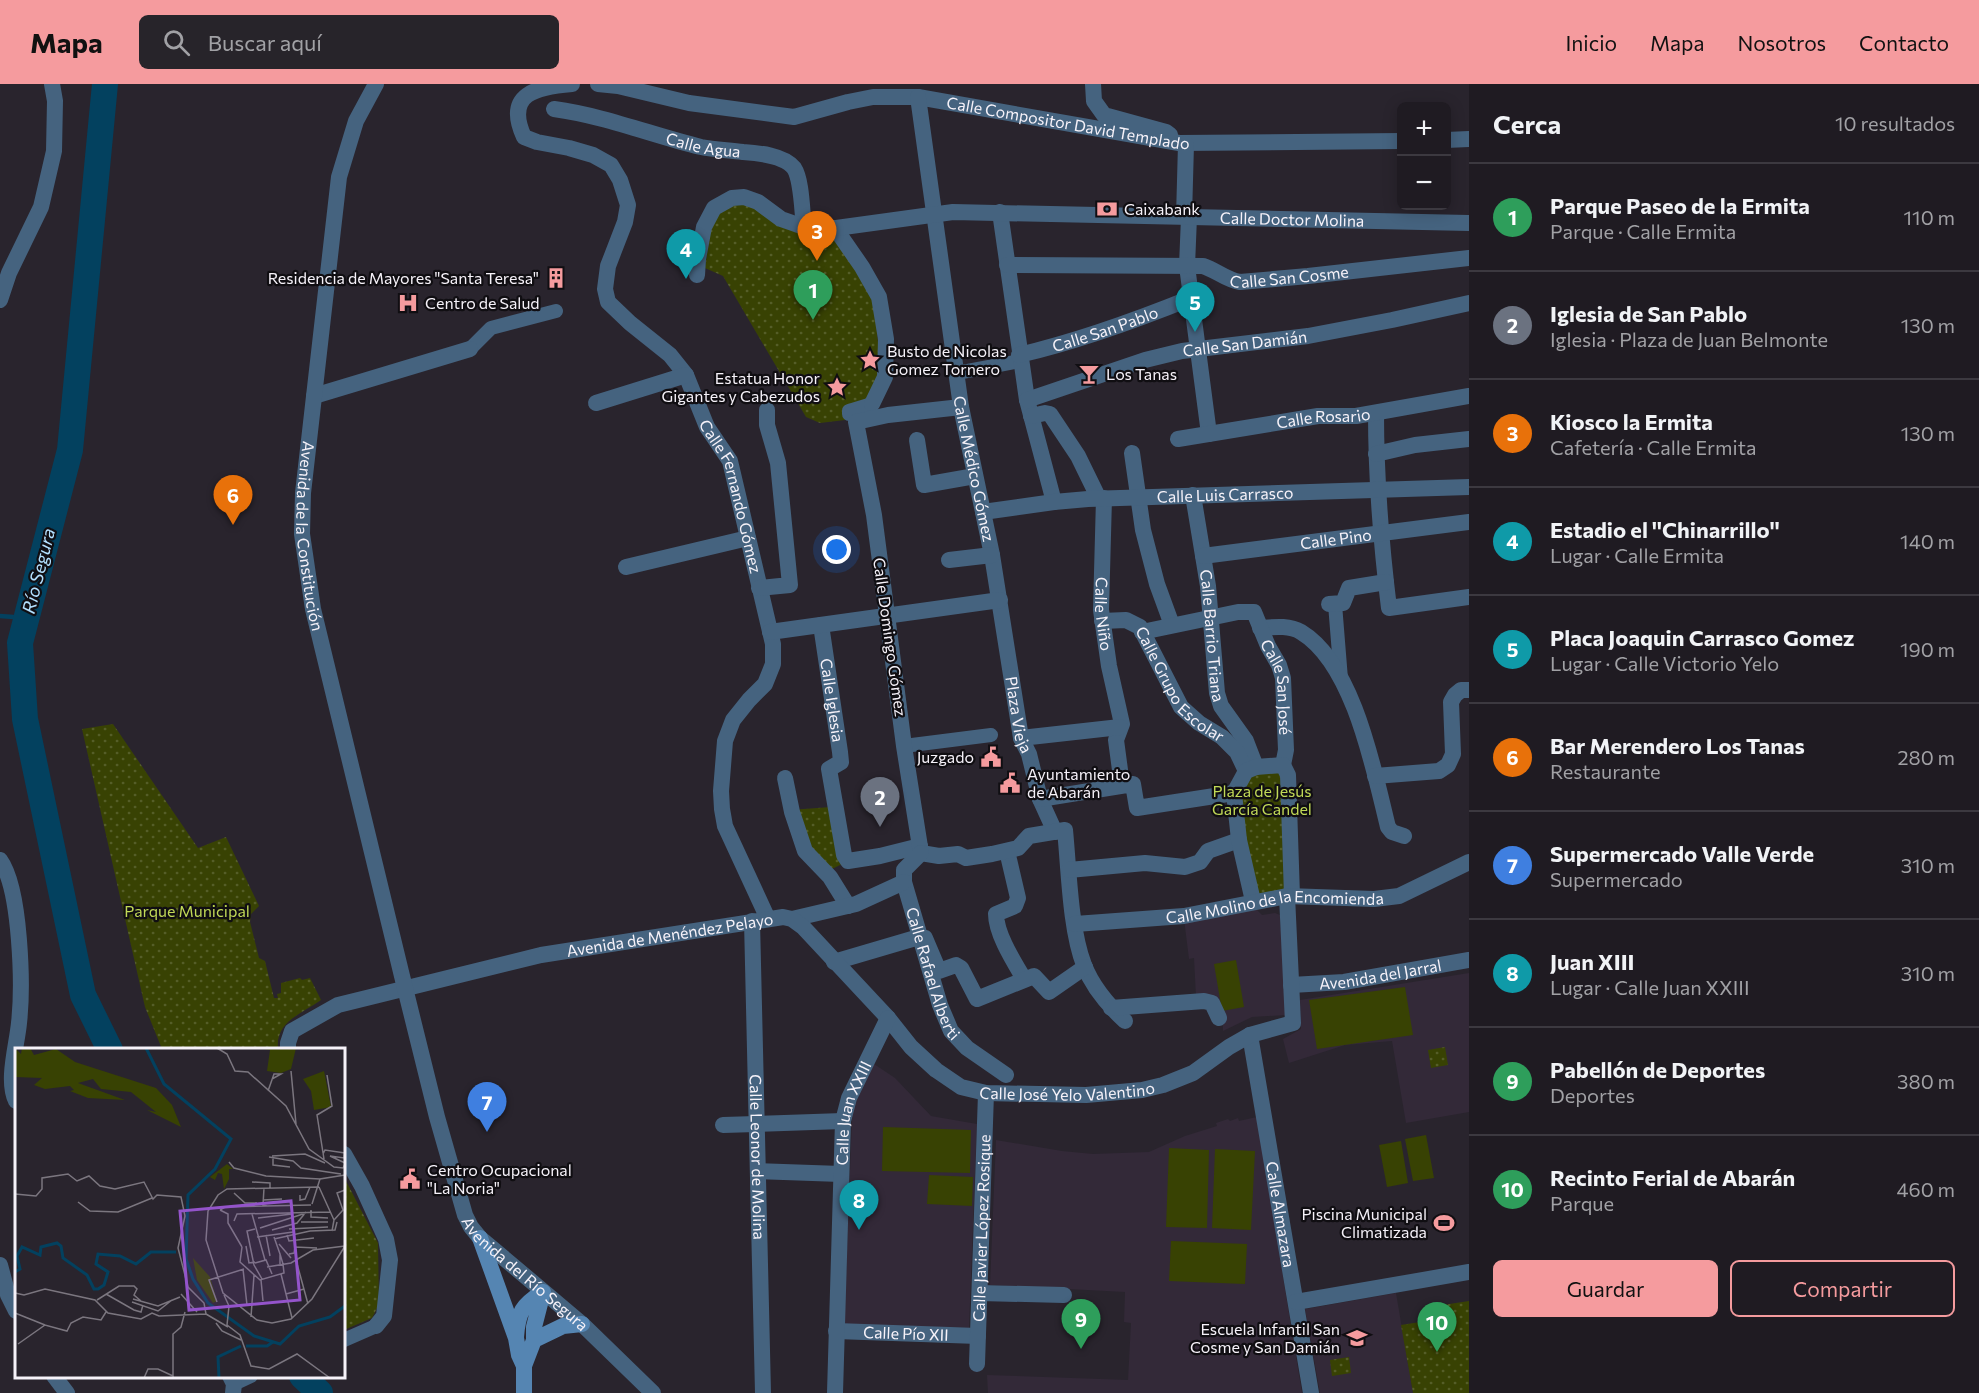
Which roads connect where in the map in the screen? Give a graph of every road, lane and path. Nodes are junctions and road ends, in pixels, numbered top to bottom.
1 (52, 84) edge
2 (376, 84) edge
3 (572, 84) edge
4 (598, 84) edge
5 (1093, 84) edge
6 (918, 97) junction
7 (554, 109) dead end
8 (1469, 139) edge
9 (1451, 140) edge
10 (1397, 141) edge
11 (1183, 143) junction
12 (1000, 212) junction
13 (936, 215) junction
14 (1187, 217) junction
15 (1469, 223) edge
16 (804, 227) junction
17 (835, 228) junction
18 (1469, 258) edge
19 (1007, 265) junction
20 (1187, 266) junction
21 (697, 275) dead end
22 (1191, 298) junction
23 (0, 300) edge
24 (1469, 303) edge
25 (556, 311) dead end
26 (1197, 348) junction
27 (470, 349) joint
28 (1020, 358) junction
29 (957, 373) junction
30 (686, 375) junction
31 (314, 396) junction
32 (1469, 396) edge
33 (596, 403) dead end
34 (872, 404) joint
35 (962, 406) junction
36 (1029, 408) junction
37 (767, 410) dead end
38 (1376, 413) junction
39 (852, 418) junction
40 (1209, 434) junction
41 (1178, 439) dead end
42 (1469, 439) edge
43 (917, 440) dead end
44 (1132, 453) dead end
45 (1376, 454) junction
46 (975, 476) junction
47 (1469, 488) edge
48 (1377, 490) junction
49 (1193, 495) junction
50 (1139, 497) junction
51 (1102, 499) junction
52 (1054, 502) junction
53 (983, 512) junction
54 (1469, 522) edge
55 (1380, 534) junction
56 (748, 538) junction
57 (992, 555) junction
58 (1203, 556) junction
59 (949, 560) dead end
60 (626, 567) dead end
61 (1386, 582) junction
62 (759, 588) junction
63 (1469, 597) edge
64 (1000, 600) junction
65 (1332, 604) joint
66 (886, 615) junction
67 (1212, 617) junction
68 (1257, 620) junction
69 (1102, 621) junction
70 (821, 625) junction
71 (1172, 625) junction
72 (770, 632) junction
73 (1142, 632) junction
74 (1009, 662) joint
75 (1341, 679) junction
76 (1469, 690) edge
77 (1120, 727) junction
78 (991, 735) dead end
79 (1021, 738) junction
80 (904, 746) junction
81 (1283, 765) junction
82 (1251, 769) junction
83 (1375, 776) junction
84 (784, 778) dead end
85 (1122, 785) junction
86 (1234, 793) junction
87 (1040, 799) junction
88 (1060, 831) junction
89 (1404, 836) dead end
90 (1239, 840) junction
91 (921, 850) junction
92 (1007, 851) junction
93 (0, 860) edge
94 (1468, 868) edge
95 (1069, 870) junction
96 (904, 882) junction
97 (1289, 896) junction
98 (1253, 901) junction
99 (848, 906) junction
100 (760, 920) junction
101 (792, 920) junction
102 (1075, 924) junction
103 (919, 937) junction
104 (1469, 960) edge
105 (834, 962) junction
106 (1085, 967) junction
107 (1024, 980) junction
108 (1291, 985) junction
109 (404, 987) junction
110 (1111, 1008) junction
111 (888, 1018) junction
112 (1219, 1018) dead end
113 (1125, 1021) dead end
114 (1250, 1035) junction
115 (16, 1048) edge
116 (288, 1048) edge
117 (15, 1053) edge
118 (1006, 1075) dead end
119 (986, 1093) junction
120 (15, 1099) edge
121 (843, 1121) junction
122 (757, 1124) junction
123 (723, 1125) dead end
124 (345, 1156) edge
125 (758, 1171) junction
126 (841, 1174) junction
127 (480, 1238) junction
128 (0, 1265) edge
129 (1469, 1272) edge
130 (543, 1292) junction
131 (980, 1293) junction
132 (1064, 1295) dead end
133 (1296, 1302) junction
134 (15, 1309) edge
135 (582, 1324) junction
136 (376, 1326) joint
137 (836, 1330) junction
138 (978, 1336) junction
139 (516, 1338) junction
140 (345, 1340) edge
141 (534, 1340) junction
142 (977, 1364) dead end
143 (524, 1366) junction
144 (55, 1378) edge
145 (249, 1378) edge
146 (233, 1385) edge
147 (68, 1393) edge
148 (524, 1393) edge
149 (653, 1393) edge
150 (763, 1393) edge
151 (835, 1393) edge
152 (1311, 1393) edge

1 - 23 street
2 - 31 street, Avenida de la Constitución
3 - 30 street, Calle Fernando Gómez
4 - 6 street, Calle Compositor David Templado
5 - 11 street
6 - 11 street, Calle Compositor David Templado
6 - 13 street, Calle Médico Gómez
7 - 16 street, Calle Agua
8 - 9 street
10 - 11 street, Calle Compositor David Templado
11 - 14 street
12 - 13 street, Calle Doctor Molina
12 - 14 street, Calle Doctor Molina
12 - 19 street
13 - 17 street, Calle Doctor Molina
13 - 29 street, Calle Médico Gómez
14 - 15 street, Calle Doctor Molina
14 - 20 street
16 - 17 street, Calle Doctor Molina
16 - 21 street
17 - 34 street
18 - 20 street, Calle San Cosme
19 - 20 street, Calle San Cosme
19 - 28 street
20 - 22 street
22 - 26 street
22 - 28 street, Calle San Pablo
24 - 26 street, Calle San Damián
25 - 27 street
26 - 36 street, Calle San Damián
26 - 40 street
27 - 31 street
28 - 29 street, Calle San Pablo
28 - 36 street
29 - 35 street, Calle Médico Gómez
30 - 33 street
30 - 56 street, Calle Fernando Gómez
31 - 109 street, Avenida de la Constitución
32 - 38 street, Calle Rosario
34 - 39 street
35 - 39 street
35 - 46 street, Calle Médico Gómez
36 - 51 street, Calle Niño
36 - 52 street
37 - 62 street
38 - 40 street, Calle Rosario
38 - 45 street
39 - 66 street, Calle Domingo Gómez
40 - 41 street, Calle Rosario
42 - 45 street
43 - 46 street
44 - 50 street
45 - 48 street
46 - 53 street, Calle Médico Gómez
47 - 48 street, Calle Luis Carrasco
48 - 49 street, Calle Luis Carrasco
48 - 55 street
49 - 50 street, Calle Luis Carrasco
49 - 58 street, Calle Barrio Triana
50 - 51 street, Calle Luis Carrasco
50 - 71 street
51 - 52 street, Calle Luis Carrasco
51 - 69 street, Calle Niño
52 - 53 street, Calle Luis Carrasco
53 - 57 street, Calle Médico Gómez
54 - 55 street, Calle Pino
55 - 58 street, Calle Pino
55 - 61 street
56 - 60 street
56 - 62 street, Calle Fernando Gómez
57 - 59 street
57 - 64 street, Calle Médico Gómez
58 - 67 street, Calle Barrio Triana
61 - 63 street
61 - 65 street
62 - 72 street, Calle Fernando Gómez
64 - 66 street
64 - 74 street, Calle Médico Gómez
65 - 75 street
66 - 70 street
66 - 80 street, Calle Domingo Gómez
67 - 68 street
67 - 71 street
67 - 82 street, Calle Barrio Triana
68 - 75 street
68 - 81 street, Calle San José
69 - 73 street, Calle Grupo Escolar
69 - 77 street, Calle Niño
70 - 72 street
70 - 91 street, Calle Iglesia
71 - 73 street
72 - 100 street, Avenida de Menéndez Pelayo
73 - 82 street, Calle Grupo Escolar
74 - 79 street, Plaza Vieja
75 - 83 street
76 - 83 street
77 - 79 street
77 - 85 street, Calle Niño
78 - 80 street
79 - 87 street, Plaza Vieja
80 - 91 street, Calle Domingo Gómez
81 - 82 street
81 - 97 street
82 - 86 street
83 - 89 street
84 - 99 street
85 - 86 street
85 - 87 street
86 - 90 street
87 - 88 street, Plaza Vieja
88 - 92 street
88 - 95 street, Plaza Vieja
90 - 95 street
90 - 98 street
91 - 92 street
91 - 96 street
92 - 107 street
93 - 115 street
94 - 97 street, Calle Molino de la Encomienda
95 - 102 street, Plaza Vieja
96 - 99 street
96 - 103 street, Calle Rafael Alberti
97 - 98 street, Calle Molino de la Encomienda
97 - 108 street, Calle José Yelo Valentino
98 - 102 street, Calle Molino de la Encomienda
99 - 101 street
100 - 101 street
100 - 109 street, Avenida de Menéndez Pelayo
100 - 122 street, Calle Leonor de Molina
101 - 105 street, Calle José Yelo Valentino
102 - 106 street, Plaza Vieja
103 - 105 street
103 - 107 street
103 - 118 street, Calle Rafael Alberti
104 - 108 street, Avenida del Jarral
105 - 111 street, Calle José Yelo Valentino
106 - 107 street
106 - 110 street, Plaza Vieja
108 - 114 street, Calle José Yelo Valentino
109 - 116 street, Avenida de Menéndez Pelayo
109 - 127 street, Avenida del Río Segura
110 - 112 street
110 - 113 street, Plaza Vieja
111 - 119 street, Calle José Yelo Valentino
111 - 121 street, Calle Juan XXIII
114 - 119 street, Calle José Yelo Valentino
114 - 133 street, Calle Almazara
117 - 120 street
119 - 131 street, Calle Javier López Rosique
121 - 122 street
121 - 126 street, Calle Juan XXIII
122 - 123 street
122 - 125 street, Calle Leonor de Molina
124 - 136 street
125 - 126 street
125 - 150 street, Calle Leonor de Molina
126 - 137 street, Calle Juan XXIII
127 - 130 street, Avenida del Río Segura
127 - 139 main road
128 - 134 street
129 - 133 street
130 - 135 street, Avenida del Río Segura
130 - 139 main road
130 - 141 main road
131 - 132 street
131 - 138 street, Calle Javier López Rosique
133 - 152 street, Calle Almazara
135 - 141 main road
135 - 149 street, Avenida del Río Segura
136 - 140 street
137 - 138 street, Calle Pío XII
137 - 151 street, Calle Juan XXIII
138 - 142 street, Calle Javier López Rosique
139 - 143 main road
141 - 143 main road
143 - 148 main road
144 - 147 street
145 - 146 street

